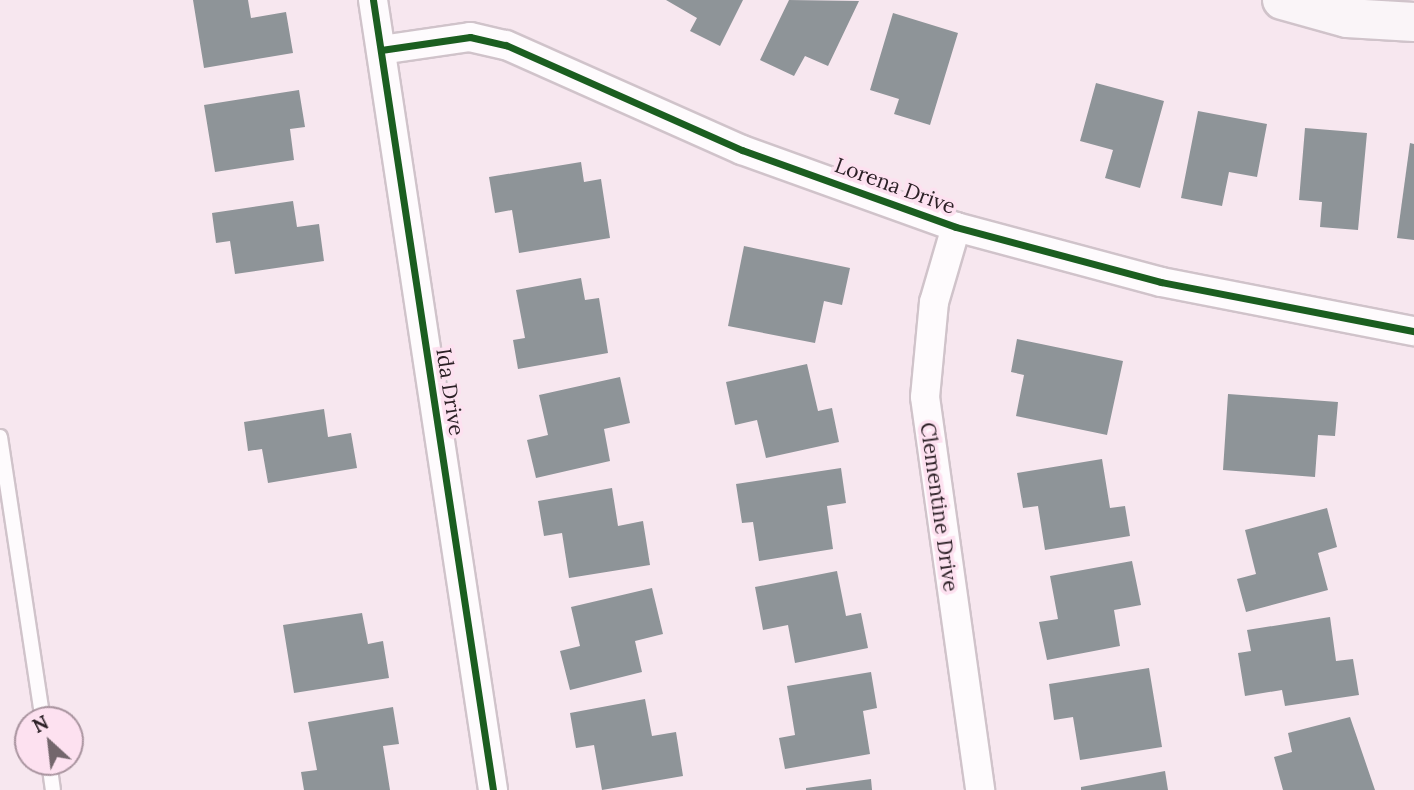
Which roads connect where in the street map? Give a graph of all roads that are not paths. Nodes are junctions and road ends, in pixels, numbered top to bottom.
1 (373, 0) edge
2 (1282, 0) edge
3 (1414, 22) edge
4 (381, 50) junction
5 (956, 227) junction
6 (1414, 331) edge
7 (0, 437) edge
8 (41, 706) edge
9 (493, 790) edge
10 (980, 790) edge

1 - 4 street, Ida Drive
2 - 3 main road
4 - 5 street, Lorena Drive
4 - 9 street, Ida Drive
5 - 6 street, Lorena Drive
5 - 10 street, Clementine Drive
7 - 8 lane

